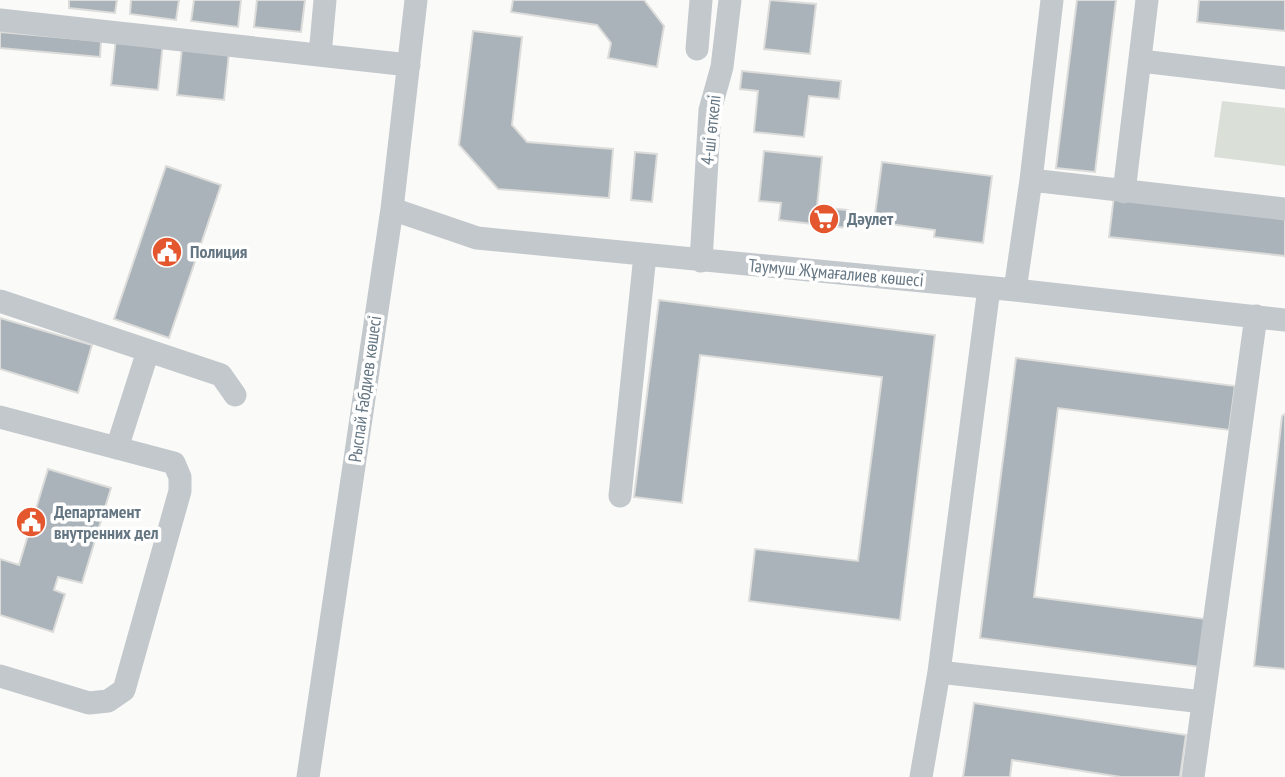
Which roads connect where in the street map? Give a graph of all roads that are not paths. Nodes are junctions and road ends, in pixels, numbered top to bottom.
1 (325, 0) edge
2 (416, 0) edge
3 (701, 0) edge
4 (730, 0) edge
5 (1052, 0) edge
6 (1147, 0) edge
7 (0, 20) edge
8 (697, 49) dead end
9 (320, 55) junction
10 (1141, 61) junction
11 (409, 65) junction
12 (1285, 78) edge
13 (1031, 180) junction
14 (1124, 192) junction
15 (392, 209) junction
16 (1285, 209) edge
17 (645, 255) junction
18 (701, 261) junction
19 (989, 288) junction
20 (1015, 290) junction
21 (0, 301) edge
22 (1256, 316) junction
23 (1285, 320) edge
24 (149, 351) junction
25 (235, 395) dead end
26 (0, 417) edge
27 (117, 447) junction
28 (620, 496) dead end
29 (939, 672) junction
30 (0, 676) edge
31 (1203, 702) junction
32 (308, 777) edge
33 (921, 777) edge
34 (1193, 777) edge

1 - 9 street
2 - 11 street, Рыспай Ғабдиев көшесі
3 - 8 street
4 - 18 street, 4-ші өткелі
5 - 13 street
6 - 10 street
7 - 9 street
9 - 11 street
10 - 12 street
10 - 14 street
11 - 15 street, Рыспай Ғабдиев көшесі
13 - 14 street
13 - 20 street
14 - 16 street
15 - 17 street, Таумуш Жұмағалиев көшесі
15 - 32 street, Рыспай Ғабдиев көшесі
17 - 18 street, Таумуш Жұмағалиев көшесі
17 - 28 street
18 - 19 street, Таумуш Жұмағалиев көшесі
19 - 20 street, Таумуш Жұмағалиев көшесі
19 - 29 street
20 - 22 street, Таумуш Жұмағалиев көшесі
21 - 24 street
22 - 23 street, Таумуш Жұмағалиев көшесі
22 - 31 street
24 - 25 street
24 - 27 street
26 - 27 street
27 - 30 street
29 - 31 street
29 - 33 street
31 - 34 street

